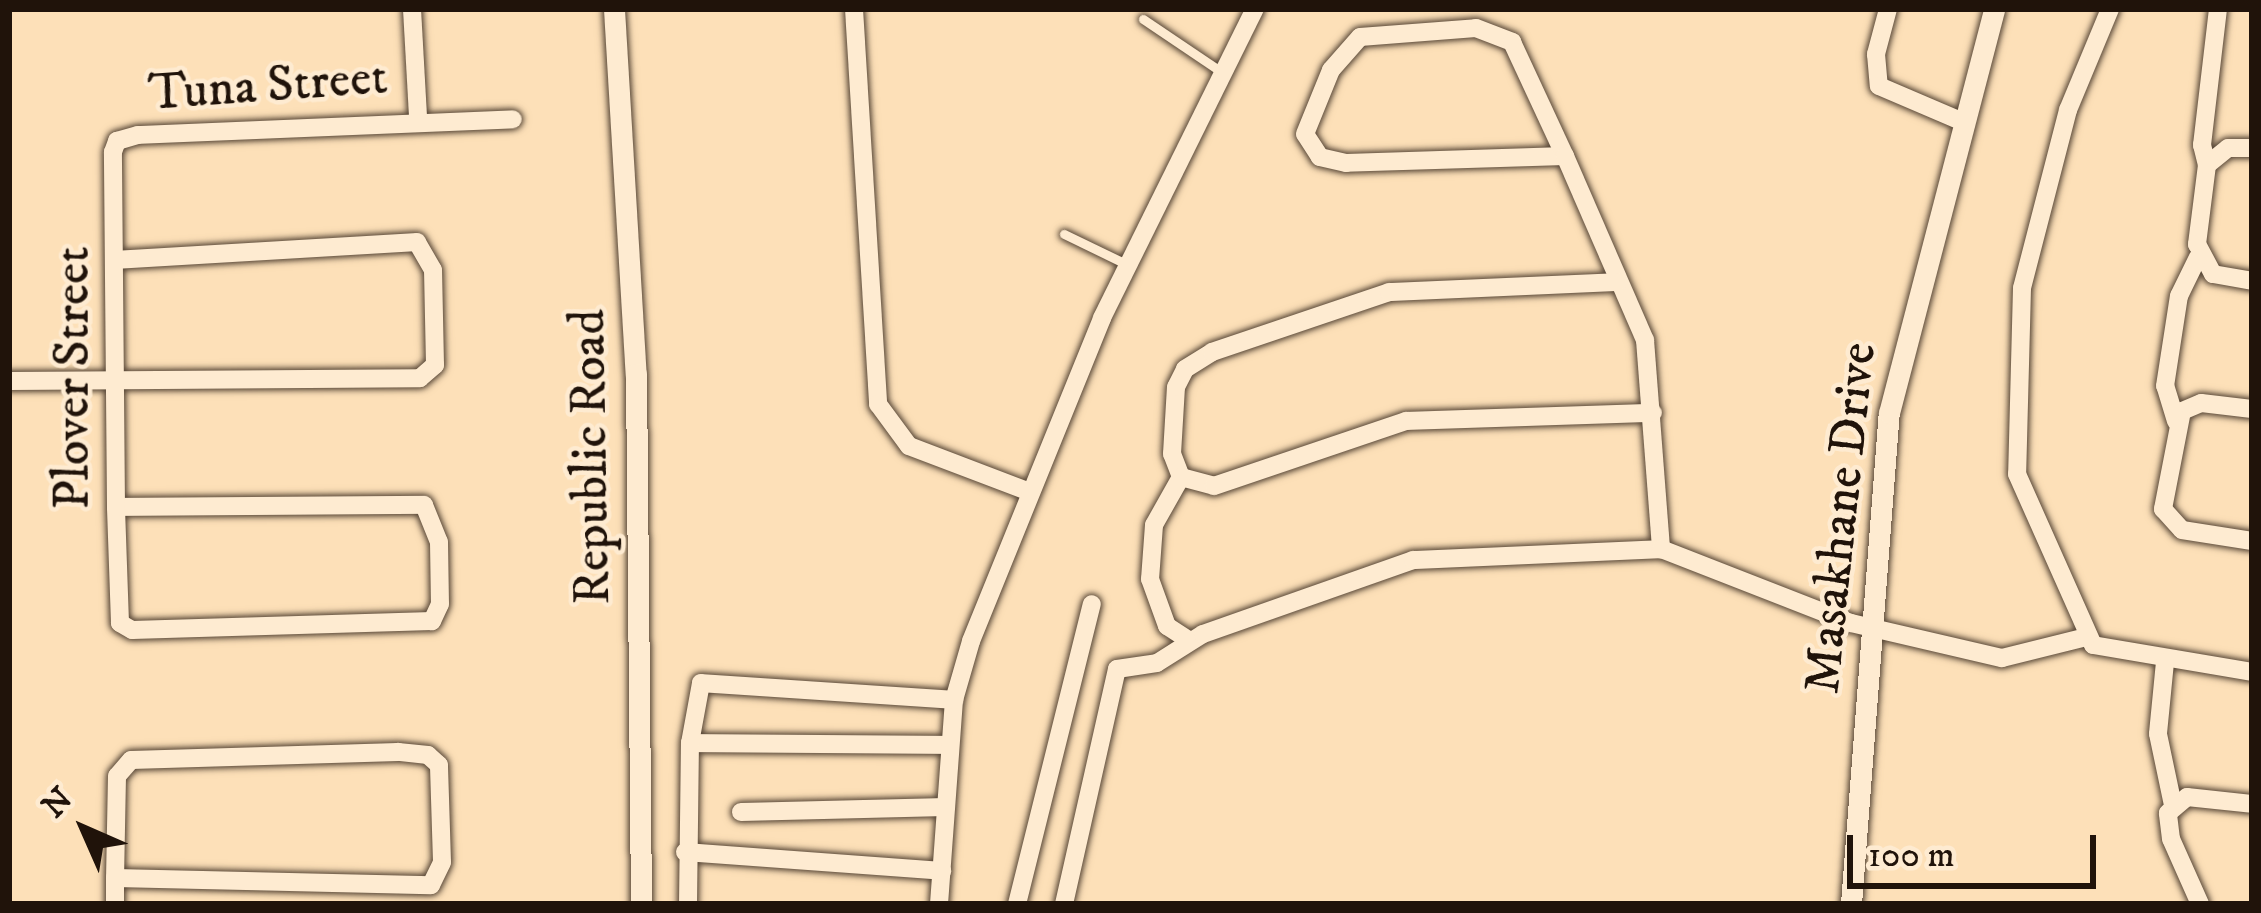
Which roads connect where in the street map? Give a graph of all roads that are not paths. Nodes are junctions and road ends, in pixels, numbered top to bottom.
1 (412, 9) edge
2 (614, 9) edge
3 (854, 9) edge
4 (1255, 9) edge
5 (1888, 9) edge
6 (1994, 9) edge
7 (2110, 9) edge
8 (2218, 9) edge
9 (1143, 19) dead end
10 (1223, 73) junction
11 (418, 118) junction
12 (513, 119) dead end
13 (1961, 121) junction
14 (124, 138) joint
15 (2252, 148) edge
16 (1565, 156) junction
17 (2207, 165) junction
18 (1064, 234) dead end
19 (2198, 257) junction
20 (115, 260) junction
21 (1128, 265) junction
22 (2252, 281) edge
23 (1618, 282) junction
24 (9, 381) edge
25 (118, 382) junction
26 (2252, 409) edge
27 (1653, 413) junction
28 (2176, 421) junction
29 (1181, 477) junction
30 (1030, 492) junction
31 (116, 507) junction
32 (2252, 541) edge
33 (1660, 549) junction
34 (1092, 604) dead end
35 (1869, 628) junction
36 (2086, 637) junction
37 (1190, 641) junction
38 (2165, 662) junction
39 (2252, 672) edge
40 (954, 700) junction
41 (690, 743) junction
42 (950, 745) junction
43 (2252, 804) edge
44 (2174, 805) junction
45 (946, 807) junction
46 (741, 812) dead end
47 (685, 853) junction
48 (942, 871) junction
49 (115, 878) junction
50 (116, 904) edge
51 (641, 904) edge
52 (688, 904) edge
53 (939, 904) edge
54 (1017, 904) edge
55 (1064, 904) edge
56 (1851, 904) edge
57 (2200, 904) edge

1 - 11 street
2 - 51 street, Republic Road
3 - 30 street
4 - 10 street
5 - 13 street
6 - 13 street, Masakhane Drive
7 - 36 street
8 - 17 street
9 - 10 lane
10 - 21 street
11 - 12 street, Tuna Street
11 - 14 street, Tuna Street
13 - 35 street, Masakhane Drive
14 - 20 street, Plover Street
15 - 17 street
16 - 16 street
16 - 23 street
17 - 19 street
18 - 21 lane
19 - 22 street
19 - 28 street
20 - 25 street, Plover Street
20 - 25 street
21 - 30 street
23 - 27 street
23 - 29 street
24 - 25 street
25 - 31 street, Plover Street
26 - 28 street
27 - 29 street
27 - 33 street
28 - 32 street
29 - 37 street
30 - 40 street
31 - 31 street, Plover Street
33 - 35 street
33 - 37 street
34 - 54 street
35 - 36 street
35 - 56 street, Masakhane Drive
36 - 38 street
37 - 55 street
38 - 39 street
38 - 44 street
40 - 41 street
40 - 42 street
41 - 42 street
41 - 47 street
42 - 45 street
43 - 44 street
44 - 57 street
45 - 46 street
45 - 48 street
47 - 48 street
47 - 52 street
48 - 53 street
49 - 49 street
49 - 50 street

